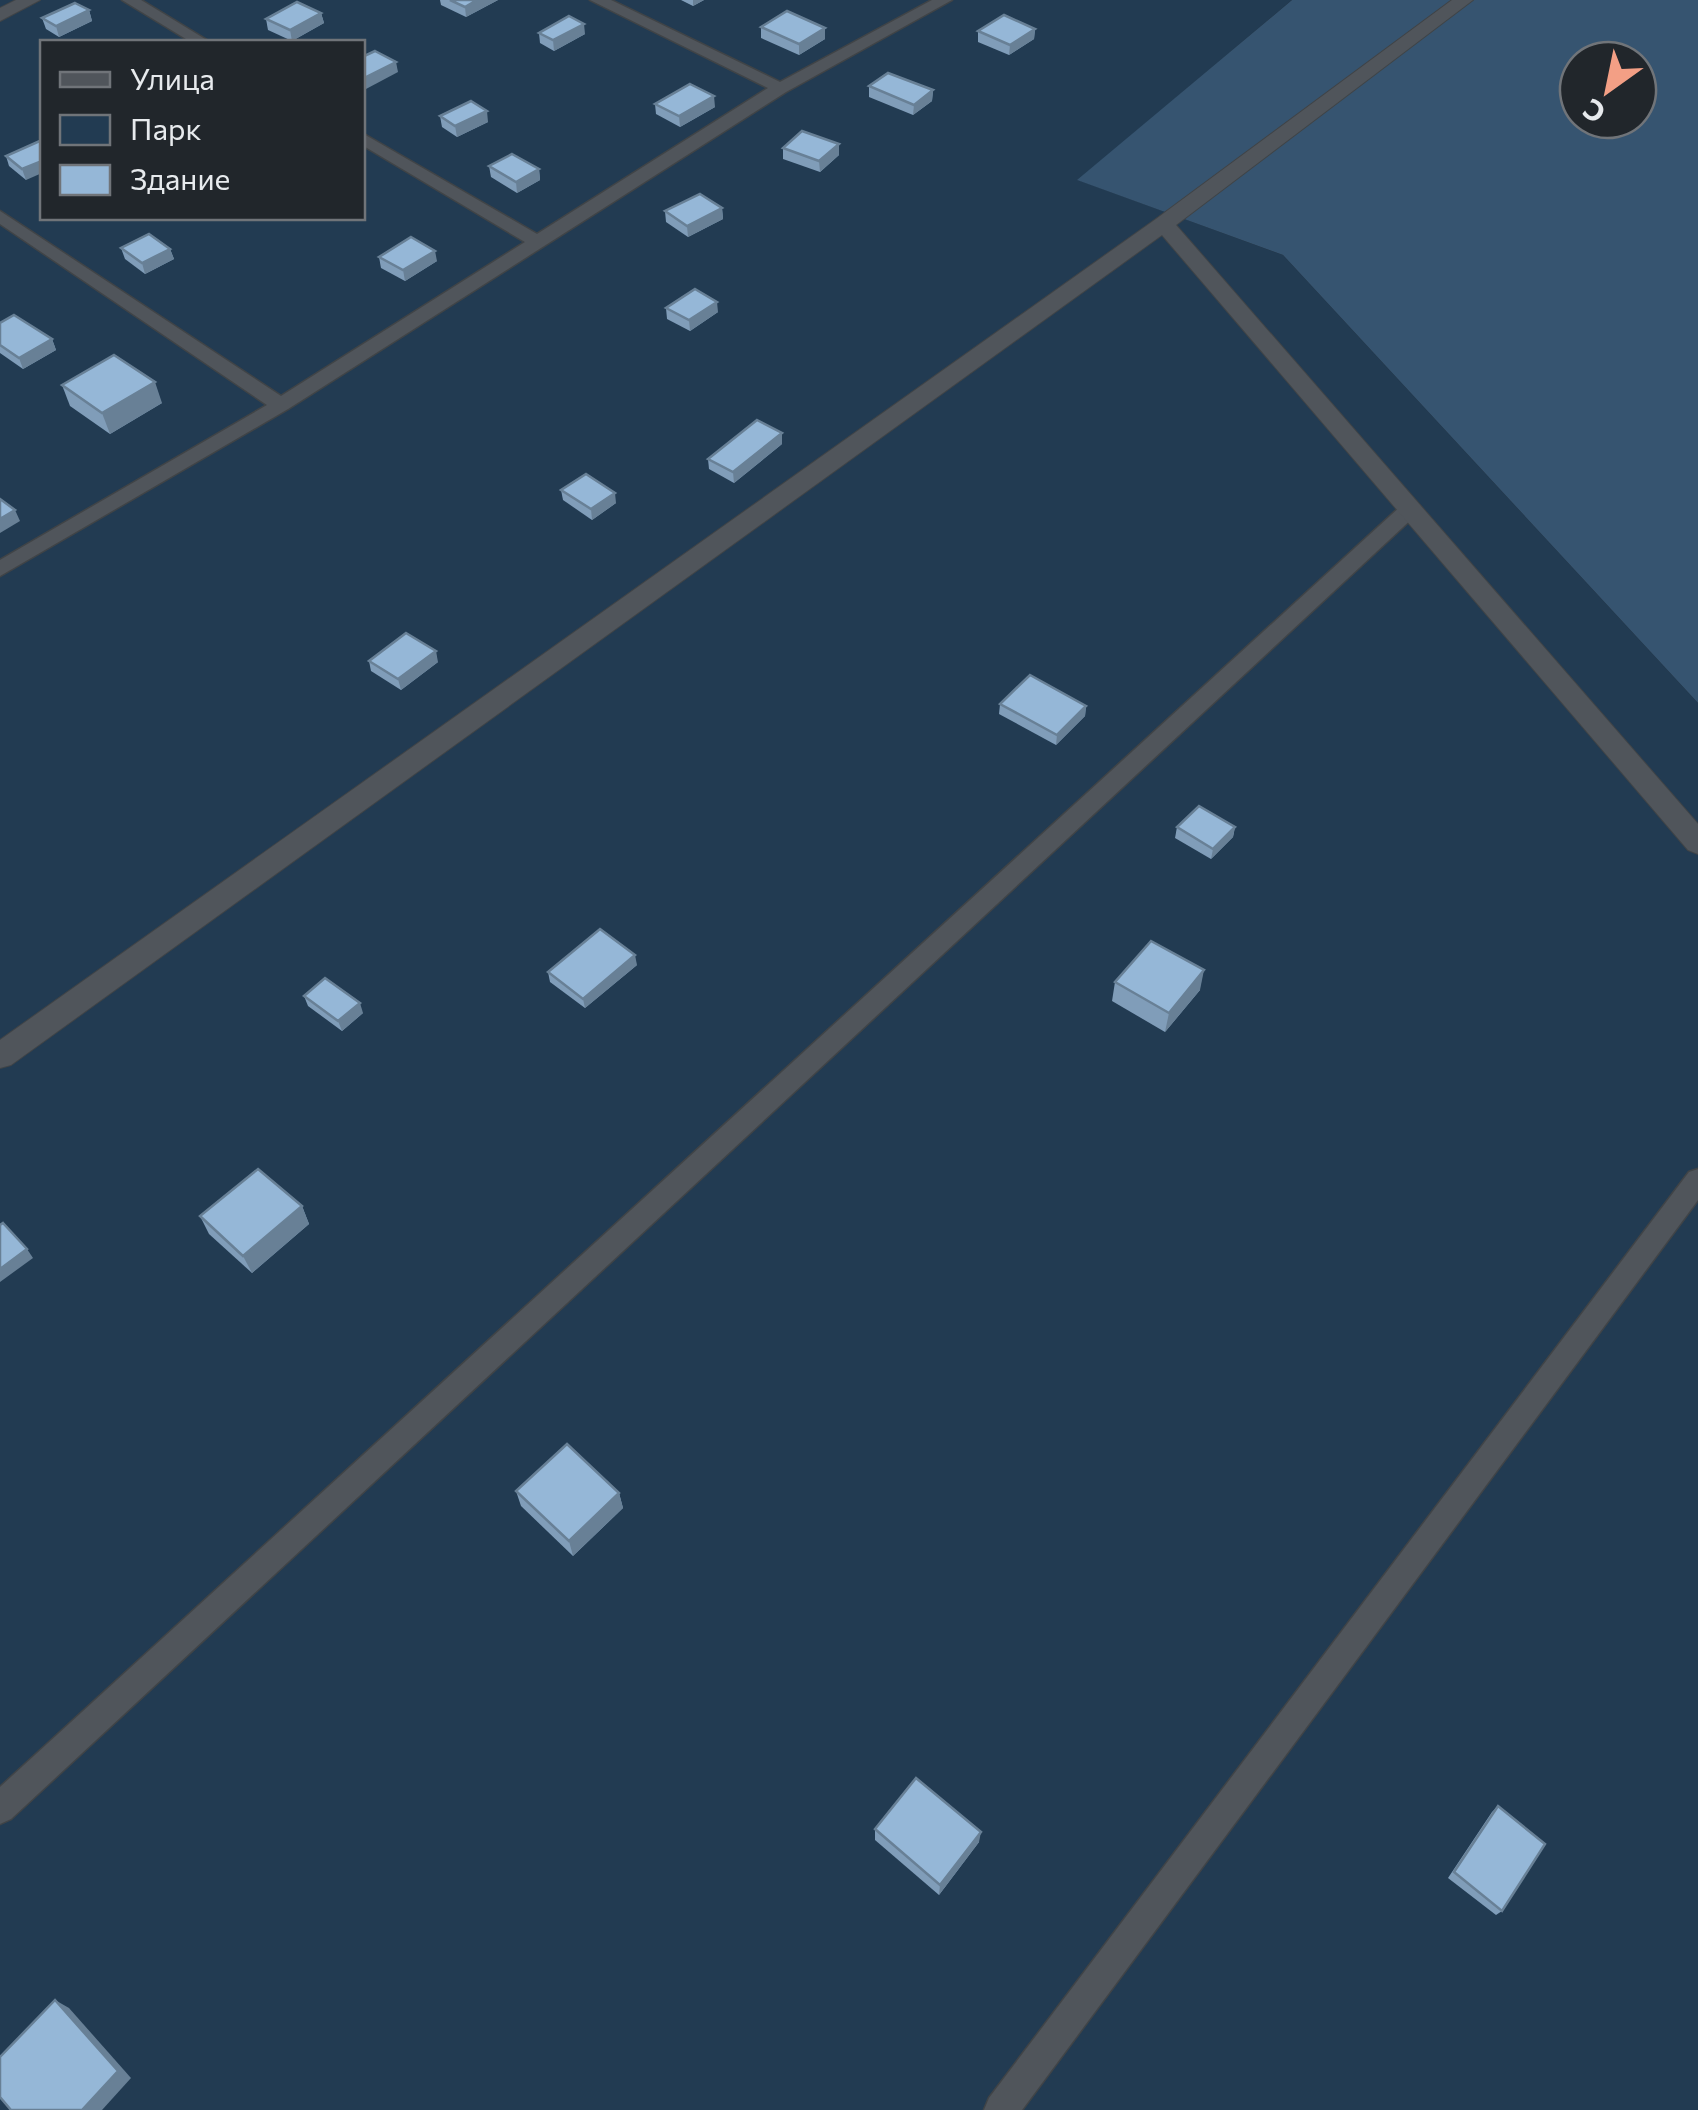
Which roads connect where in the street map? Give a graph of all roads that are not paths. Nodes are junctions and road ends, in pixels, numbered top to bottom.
1 (31, 0) edge
2 (130, 0) edge
3 (598, 0) edge
4 (944, 0) edge
5 (1464, 0) edge
6 (0, 14) edge
7 (199, 40) edge
8 (780, 88) junction
9 (365, 140) edge
10 (0, 216) edge
11 (1164, 224) junction
12 (538, 242) junction
13 (281, 405) junction
14 (1409, 510) junction
15 (0, 568) edge
16 (1698, 843) edge
17 (0, 1056) edge
18 (1698, 1180) edge
19 (0, 1808) edge
20 (1000, 2110) edge

1 - 6 street
2 - 7 lane
3 - 8 lane
4 - 8 lane
5 - 11 street
8 - 12 lane
9 - 12 lane
10 - 13 lane
11 - 14 street
11 - 17 street
12 - 13 lane
13 - 15 lane
14 - 16 street
14 - 19 lane
18 - 20 lane

